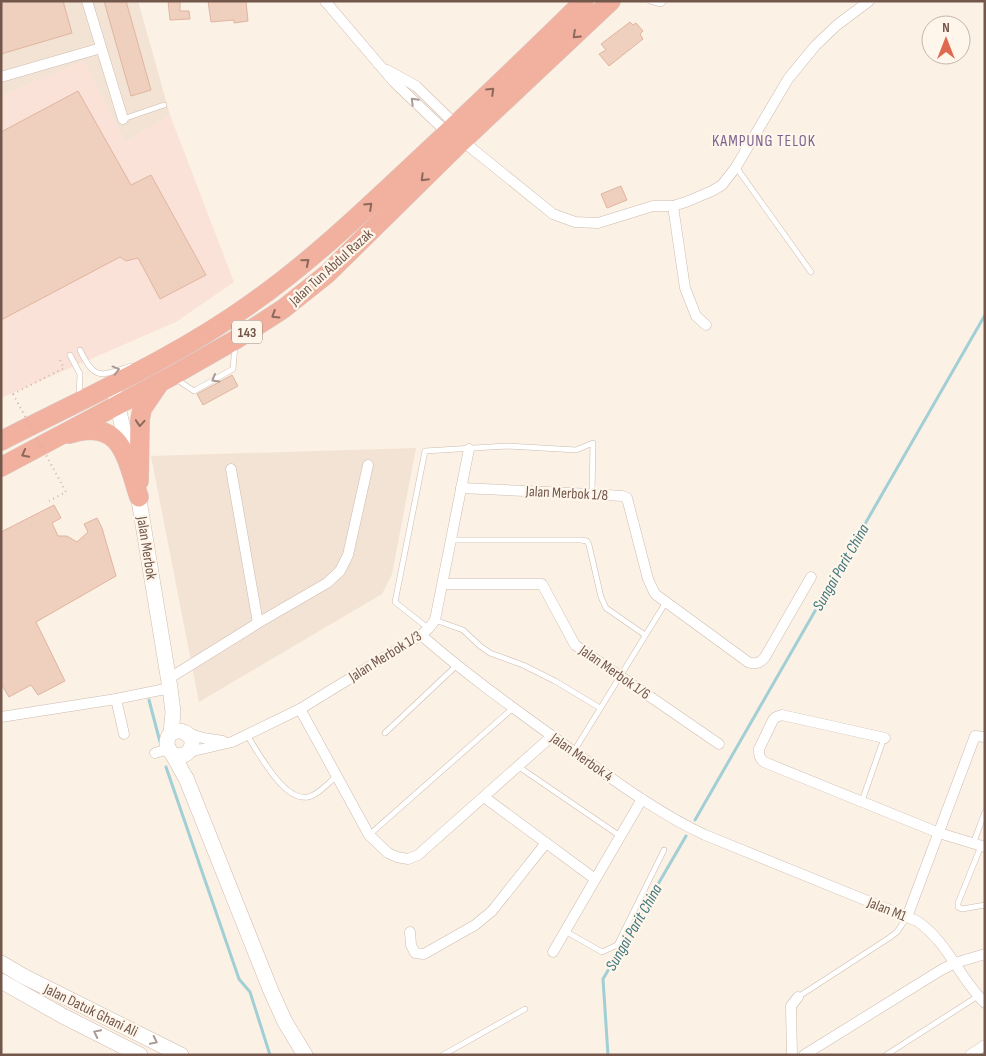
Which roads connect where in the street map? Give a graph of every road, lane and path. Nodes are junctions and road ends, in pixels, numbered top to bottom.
1 (87, 1) edge
2 (325, 1) edge
3 (584, 1) edge
4 (612, 1) edge
5 (650, 1) edge
6 (664, 1) edge
7 (869, 1) edge
8 (101, 48) junction
9 (382, 68) junction
10 (1, 77) edge
11 (164, 105) dead end
12 (123, 120) joint
13 (460, 137) junction
14 (736, 167) junction
15 (673, 206) junction
16 (811, 272) dead end
17 (706, 325) dead end
18 (80, 350) dead end
19 (180, 350) junction
20 (70, 355) dead end
21 (60, 360) dead end
22 (143, 362) dead end
23 (134, 365) dead end
24 (167, 378) junction
25 (112, 386) junction
26 (78, 403) junction
27 (117, 404) junction
28 (10, 431) edge
29 (48, 441) junction
30 (1, 442) edge
31 (469, 449) junction
32 (1, 466) edge
33 (368, 466) dead end
34 (231, 469) dead end
35 (461, 488) junction
36 (592, 494) junction
37 (139, 497) junction
38 (48, 501) dead end
39 (451, 540) junction
40 (811, 577) dead end
41 (442, 584) junction
42 (666, 602) junction
43 (258, 623) junction
44 (428, 628) junction
45 (645, 635) junction
46 (456, 666) junction
47 (620, 676) junction
48 (169, 683) junction
49 (116, 699) junction
50 (513, 708) junction
51 (600, 708) junction
52 (300, 709) junction
53 (1, 717) edge
54 (180, 732) junction
55 (385, 733) dead end
56 (124, 734) dead end
57 (247, 735) junction
58 (552, 736) junction
59 (985, 737) edge
60 (885, 738) joint
61 (232, 742) junction
62 (719, 744) dead end
63 (574, 751) junction
64 (174, 753) junction
65 (519, 767) junction
66 (337, 776) junction
67 (484, 797) junction
68 (642, 799) junction
69 (862, 801) junction
70 (985, 812) edge
71 (939, 833) junction
72 (370, 835) junction
73 (620, 836) junction
74 (546, 843) junction
75 (980, 846) edge
76 (664, 850) dead end
77 (757, 856) joint
78 (596, 878) junction
79 (985, 904) edge
80 (907, 917) junction
81 (565, 931) junction
82 (410, 932) dead end
83 (552, 952) dead end
84 (985, 954) edge
85 (1, 963) edge
86 (955, 963) junction
87 (1, 981) edge
88 (798, 997) joint
89 (981, 1000) edge
90 (525, 1009) dead end
91 (285, 1022) junction
92 (985, 1045) edge
93 (140, 1055) edge
94 (181, 1055) edge
95 (293, 1055) edge
96 (305, 1055) edge
97 (443, 1055) edge
98 (792, 1055) edge
99 (804, 1055) edge
100 (886, 1055) edge
101 (970, 1055) edge

1 - 8 street
2 - 9 street
13 -> 3 highway, Jalan Tun Abdul Razak / 143
4 -> 13 highway, Jalan Tun Abdul Razak / 143
5 - 6 lane
7 - 14 street
8 - 10 street
8 - 12 street
13 -> 9 street
9 - 13 street
11 - 12 lane
13 - 15 street
19 -> 13 highway, Jalan Tun Abdul Razak / 143
13 -> 24 highway, Jalan Tun Abdul Razak / 143
14 - 15 street
14 - 16 lane
15 - 17 street
18 -> 23 lane
19 - 22 lane
19 - 25 highway, Jalan Tun Abdul Razak / 143
20 - 26 lane
21 - 38 path, bridge
24 - 27 highway, Jalan Tun Abdul Razak / 143
24 -> 37 highway
25 - 26 highway, Jalan Tun Abdul Razak / 143
25 - 27 street, Jalan Merbok
26 - 28 highway, Jalan Tun Abdul Razak / 143
27 - 29 highway, Jalan Tun Abdul Razak / 143
27 - 37 street, Jalan Merbok
28 - 30 highway, Jalan Tun Abdul Razak / 143
29 -> 32 highway, Jalan Tun Abdul Razak / 143
29 - 37 highway
31 - 35 street, Jalan Merbok 1/3
31 - 36 lane
31 - 44 lane
33 - 43 street
34 - 43 street
35 - 36 street, Jalan Merbok 1/8
35 - 39 street, Jalan Merbok 1/3
36 - 42 street, Jalan Merbok 1/8
37 - 48 street, Jalan Merbok
39 - 41 street, Jalan Merbok 1/3
39 - 45 lane
40 - 42 street, Jalan Merbok 1/8
41 - 44 street, Jalan Merbok 1/3
41 - 47 street, Jalan Merbok 1/6
42 - 45 lane
43 - 48 street
44 - 46 street, Jalan Merbok 4
44 - 51 lane
44 - 52 street, Jalan Merbok 1/3
45 - 47 lane
46 - 50 street, Jalan Merbok 4
46 - 55 lane
47 - 51 lane
47 - 62 street, Jalan Merbok 1/6
48 - 49 street
48 - 54 street, Jalan Merbok
49 - 53 street
49 - 56 street
50 - 58 street, Jalan Merbok 4
50 - 72 lane
51 - 63 lane
52 - 57 street, Jalan Merbok 1/3
52 - 66 street
54 - 61 street
54 - 64 street
54 - 64 street
57 - 61 street, Jalan Merbok 1/3
57 - 66 lane
58 - 63 street, Jalan Merbok 4
58 - 65 street
59 - 71 street
60 - 69 lane
60 - 69 street
61 - 64 street, Jalan Merbok 1/3
63 - 68 street, Jalan Merbok 4
64 - 91 street
65 - 67 street
65 - 73 lane
66 - 72 street
67 - 72 street
67 - 74 street
68 - 73 street
68 - 77 street, Jalan Merbok 4
69 - 71 street
70 - 75 lane
71 - 75 street
71 - 80 street
73 - 78 street
74 - 78 street
74 - 82 street
75 - 79 lane
76 - 81 lane
77 - 80 street, Jalan M1
78 - 81 street
80 - 86 street, Jalan M1
80 - 88 lane
81 - 83 street
84 - 86 street
85 -> 94 street, Jalan Datuk Ghani Ali
86 - 89 street, Jalan M1
86 - 99 street
93 -> 87 street, Jalan Datuk Ghani Ali
88 - 98 street
89 - 100 lane
90 - 97 lane
91 - 95 street
91 - 96 street
92 - 101 street

